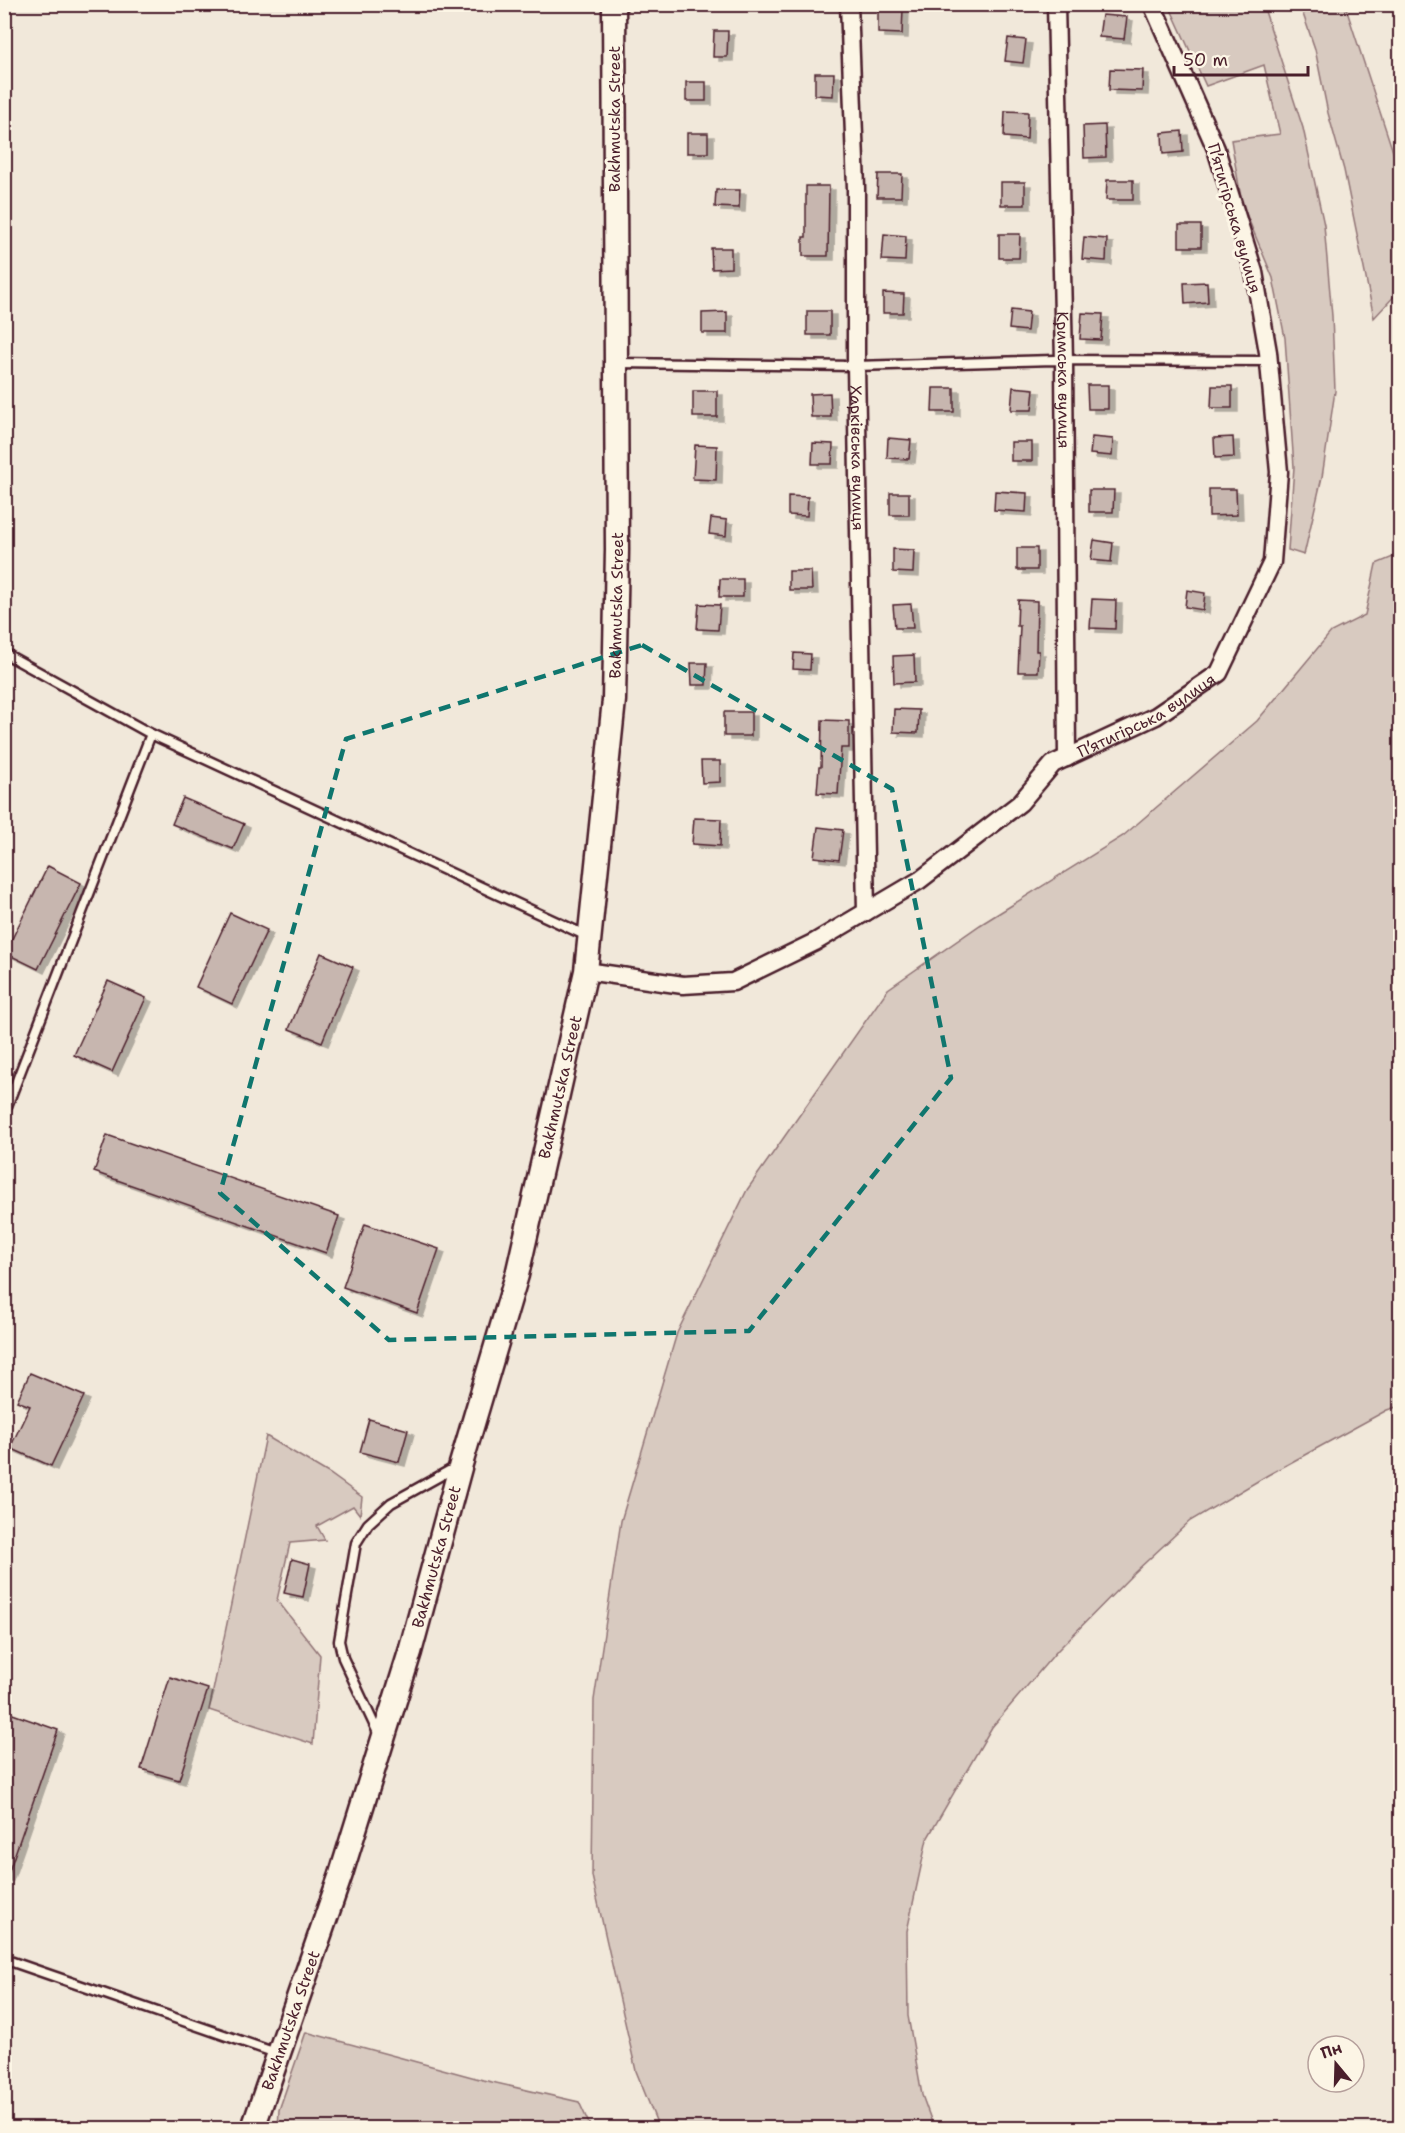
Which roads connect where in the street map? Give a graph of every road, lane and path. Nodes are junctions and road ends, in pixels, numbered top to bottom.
1 (614, 4) edge
2 (849, 4) edge
3 (1056, 4) edge
4 (1152, 4) edge
5 (1064, 360) junction
6 (1269, 361) junction
7 (616, 363) junction
8 (856, 366) junction
9 (4, 653) edge
10 (151, 734) junction
11 (1066, 758) junction
12 (866, 912) junction
13 (590, 937) junction
14 (586, 971) junction
15 (4, 1114) edge
16 (461, 1464) junction
17 (382, 1741) junction
18 (4, 1959) edge
19 (277, 2054) junction
20 (253, 2128) edge

1 - 7 main road, Bakhmutska Street
2 - 8 street, Харківська вулиця
3 - 5 street, Кримська вулиця
4 - 6 street, П’ятигірська вулиця
5 - 6 lane
5 - 8 lane
5 - 11 street, Кримська вулиця
6 - 11 street, П’ятигірська вулиця
7 - 8 lane
7 - 13 main road, Bakhmutska Street
8 - 12 street, Харківська вулиця
9 - 10 lane
10 - 13 lane
10 - 15 lane
11 - 12 street, П’ятигірська вулиця
12 - 14 street, П’ятигірська вулиця
13 - 14 main road, Bakhmutska Street
14 - 16 main road, Bakhmutska Street
16 - 17 main road, Bakhmutska Street
16 - 17 lane
17 - 19 main road, Bakhmutska Street
18 - 19 lane
19 - 20 main road, Bakhmutska Street

